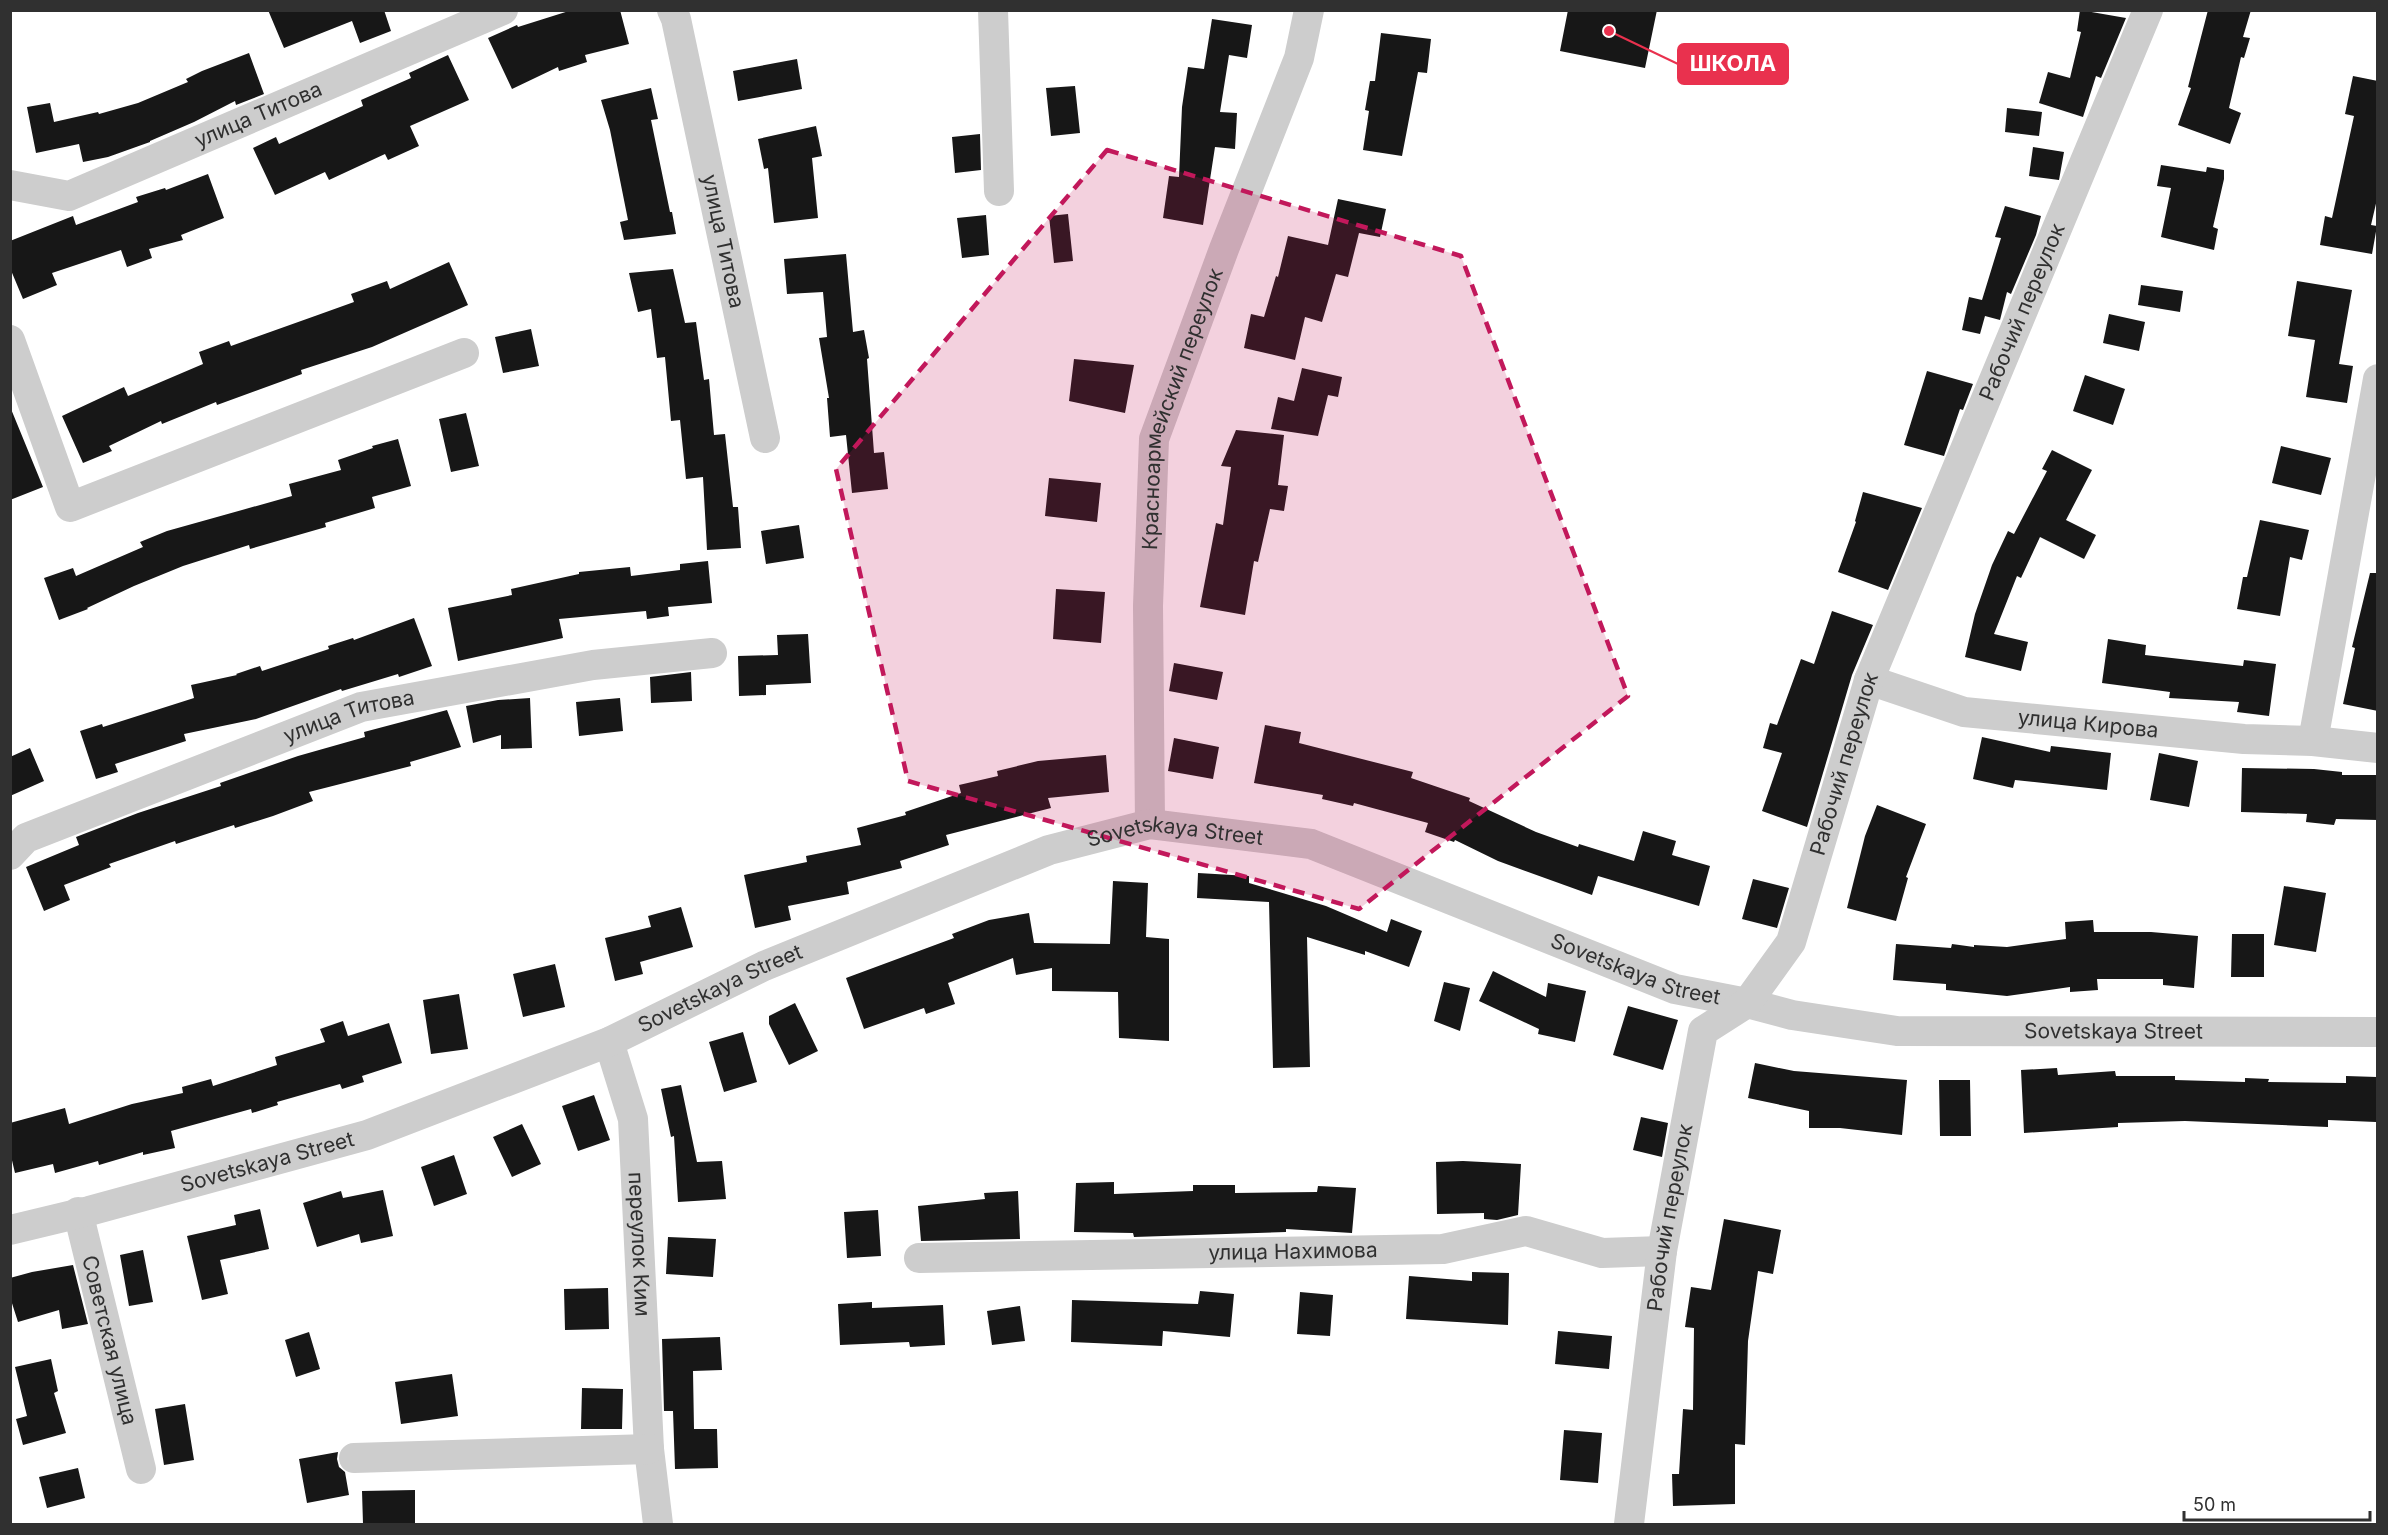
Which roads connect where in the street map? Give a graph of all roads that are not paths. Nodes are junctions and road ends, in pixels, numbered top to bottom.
1 (503, 10) edge
2 (672, 10) edge
3 (993, 10) edge
4 (1309, 10) edge
5 (2148, 10) edge
6 (10, 185) edge
7 (999, 191) dead end
8 (10, 340) edge
9 (464, 353) dead end
10 (2378, 379) edge
11 (765, 438) dead end
12 (712, 654) dead end
13 (1869, 680) junction
14 (2313, 741) junction
15 (2378, 748) edge
16 (1150, 824) junction
17 (10, 855) edge
18 (1747, 1003) junction
19 (2378, 1032) edge
20 (609, 1042) junction
21 (78, 1212) junction
22 (10, 1230) edge
23 (1662, 1251) junction
24 (919, 1258) dead end
25 (649, 1449) junction
26 (354, 1458) dead end
27 (141, 1469) dead end
28 (658, 1524) edge
29 (1629, 1524) edge

1 - 6 street, улица Титова
2 - 11 street, улица Титова
3 - 7 street
4 - 16 street, Красноармейский переулок
5 - 13 street, Рабочий переулок
8 - 9 street
10 - 14 street
12 - 17 street, улица Титова
13 - 14 street, улица Кирова
13 - 18 street, Рабочий переулок
14 - 15 street, улица Кирова
16 - 18 street, Sovetskaya Street
16 - 20 street, Sovetskaya Street
18 - 19 street, Sovetskaya Street
18 - 23 street, Рабочий переулок
20 - 21 street, Sovetskaya Street
20 - 25 street, переулок Ким
21 - 22 street, Sovetskaya Street
21 - 27 street, Советская улица
23 - 24 street, улица Нахимова
23 - 29 street, Рабочий переулок
25 - 26 street
25 - 28 street, переулок Ким

